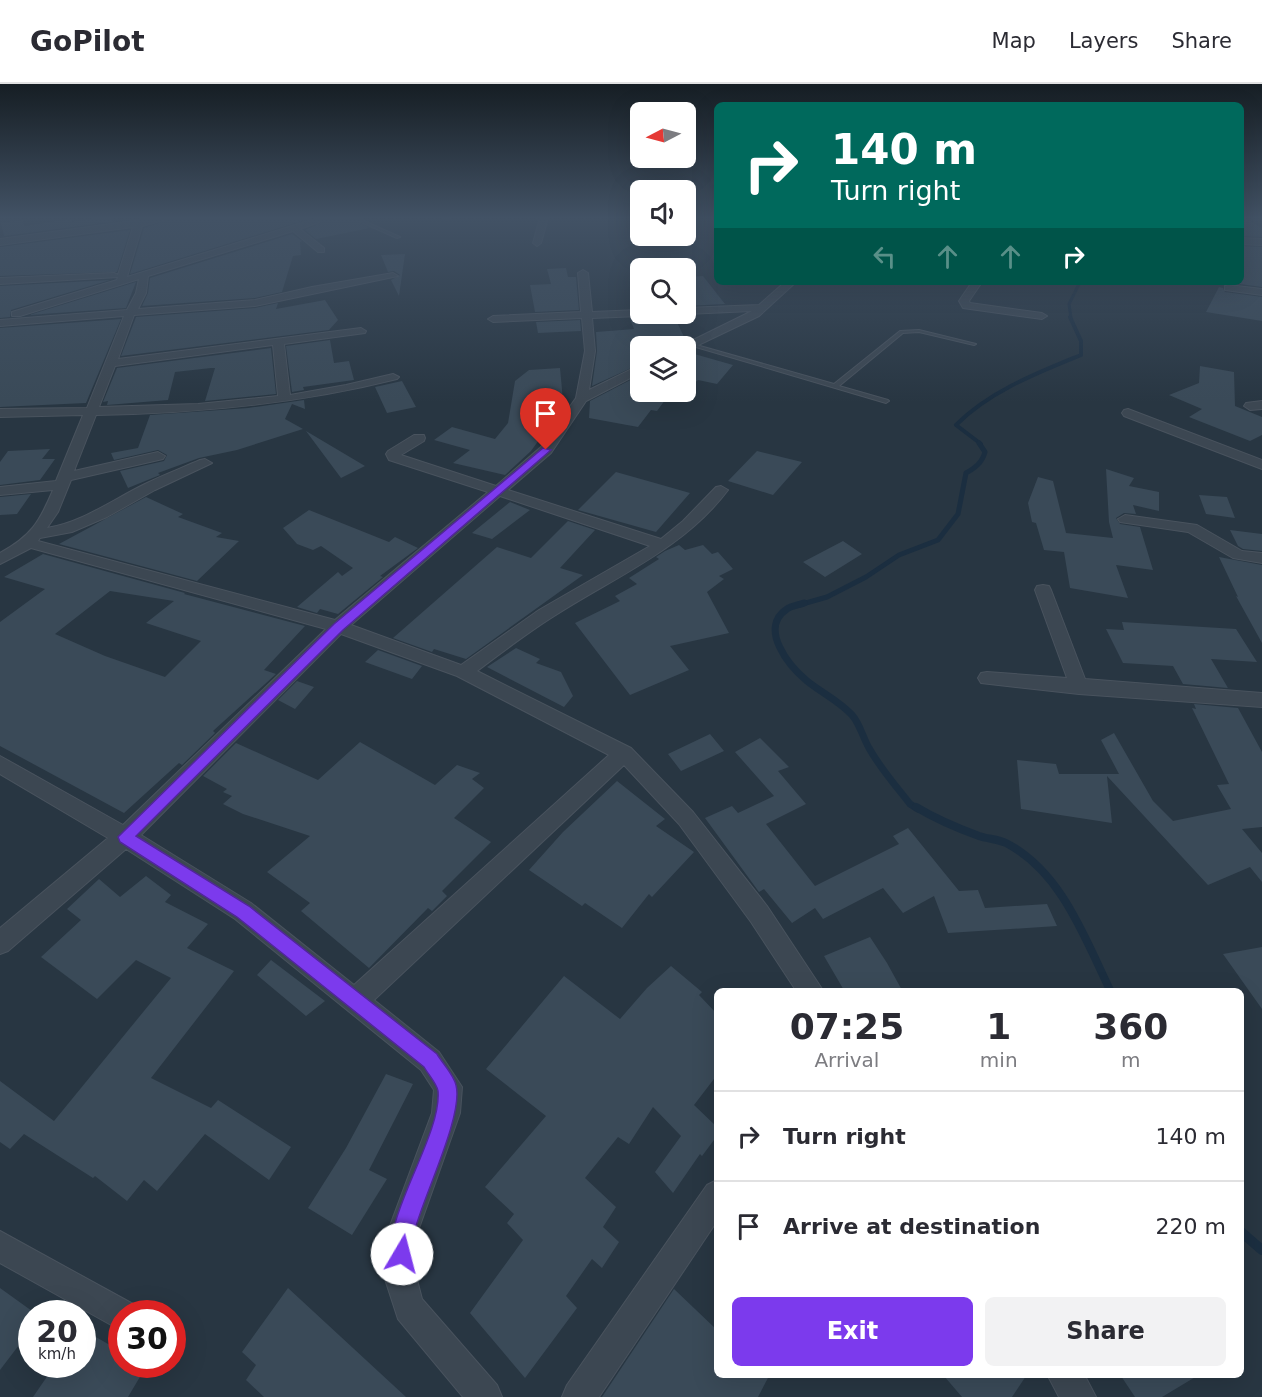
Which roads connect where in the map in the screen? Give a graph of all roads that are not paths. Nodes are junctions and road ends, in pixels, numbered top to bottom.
1 (105, 279) edge
2 (122, 279) edge
3 (143, 279) edge
4 (374, 279) edge
5 (584, 279) edge
6 (0, 281) edge
7 (788, 285) edge
8 (975, 285) edge
9 (1227, 288) dead end
10 (1262, 292) edge
11 (762, 308) junction
12 (696, 311) edge
13 (630, 313) edge
14 (130, 314) junction
15 (589, 315) junction
16 (1042, 316) dead end
17 (493, 319) dead end
18 (0, 321) edge
19 (361, 331) dead end
20 (278, 341) junction
21 (696, 342) edge
22 (974, 344) dead end
23 (696, 348) edge
24 (111, 363) junction
25 (630, 374) edge
26 (393, 377) dead end
27 (836, 386) junction
28 (582, 398) junction
29 (284, 399) junction
30 (886, 401) dead end
31 (92, 411) junction
32 (0, 413) edge
33 (1128, 413) dead end
34 (419, 438) dead end
35 (158, 456) dead end
36 (205, 463) dead end
37 (1262, 465) edge
38 (64, 481) junction
39 (501, 490) junction
40 (721, 490) dead end
41 (0, 491) edge
42 (1125, 519) dead end
43 (32, 538) junction
44 (663, 545) junction
45 (1262, 558) edge
46 (0, 559) edge
47 (1043, 590) dead end
48 (338, 627) junction
49 (463, 672) junction
50 (987, 678) dead end
51 (1079, 687) junction
52 (1262, 700) edge
53 (624, 753) junction
54 (0, 764) edge
55 (125, 837) junction
56 (0, 943) edge
57 (809, 988) edge
58 (356, 1000) junction
59 (714, 1199) edge
60 (0, 1246) edge
61 (108, 1307) edge
62 (1066, 1378) edge
63 (485, 1397) edge
64 (579, 1397) edge
65 (1079, 1397) edge

1 - 6 street
2 - 18 street
3 - 14 street
4 - 14 street
5 - 15 street
7 - 11 street
8 - 16 street
9 - 10 street
11 - 12 street
11 - 21 street
13 - 15 street
14 - 18 street
14 - 24 street
15 - 17 street
15 - 28 street
19 - 20 street
20 - 24 street
20 - 29 street
22 - 27 lane
23 - 27 lane
24 - 31 street
25 - 28 street
26 - 29 street
27 - 30 lane
28 - 39 street
29 - 31 street
31 - 32 street
31 - 38 street
33 - 37 street
34 - 39 street
35 - 38 street
36 - 43 street
38 - 41 street
38 - 43 street
39 - 44 street
39 - 48 street
40 - 44 street
42 - 45 street
43 - 46 street
43 - 48 street
44 - 49 street
47 - 51 street
48 - 49 street
48 - 55 street
49 - 53 street
50 - 51 street
51 - 52 street
53 - 57 street
53 - 58 street
54 - 55 street
55 - 56 street
55 - 58 street
58 - 63 street
59 - 64 street
60 - 61 street
62 - 65 street

